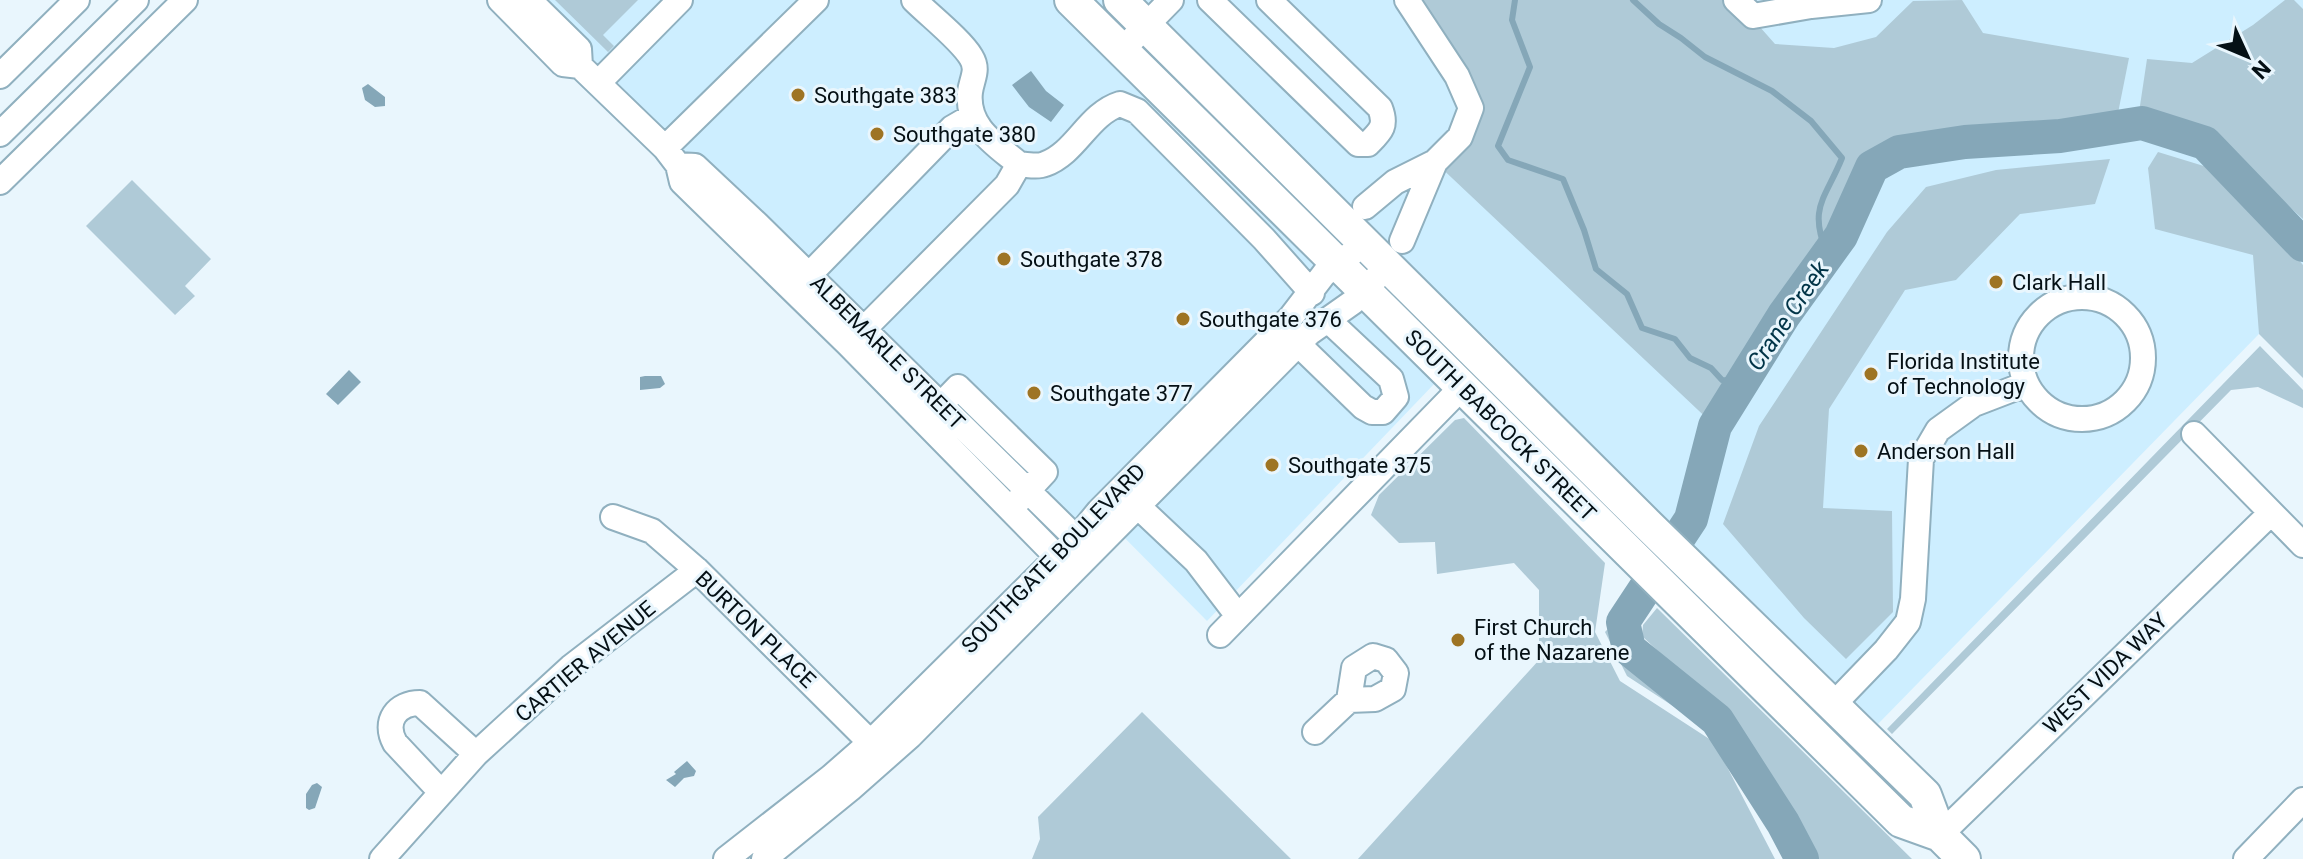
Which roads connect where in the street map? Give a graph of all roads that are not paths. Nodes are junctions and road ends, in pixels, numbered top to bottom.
1 (77, 0) edge
2 (136, 0) edge
3 (185, 0) edge
4 (500, 0) edge
5 (529, 0) edge
6 (680, 0) edge
7 (816, 0) edge
8 (914, 0) edge
9 (1071, 0) edge
10 (1120, 0) edge
11 (1171, 0) edge
12 (1210, 0) edge
13 (1269, 0) edge
14 (1407, 0) edge
15 (1736, 0) edge
16 (1869, 0) edge
17 (1811, 3) edge
18 (1146, 25) junction
19 (1122, 50) junction
20 (580, 66) junction
21 (0, 76) edge
22 (599, 82) junction
23 (971, 117) junction
24 (0, 134) edge
25 (672, 156) junction
26 (1435, 162) junction
27 (1019, 164) junction
28 (0, 182) edge
29 (1365, 207) dead end
30 (1363, 240) junction
31 (1394, 253) junction
32 (1340, 264) junction
33 (808, 284) junction
34 (1366, 291) junction
35 (1312, 293) junction
36 (1328, 320) junction
37 (856, 336) junction
38 (1298, 344) junction
39 (2026, 384) junction
40 (1462, 387) junction
41 (2194, 434) dead end
42 (1129, 498) junction
43 (1019, 500) junction
44 (2271, 513) junction
45 (613, 517) dead end
46 (2303, 545) edge
47 (1084, 546) junction
48 (1064, 565) junction
49 (697, 570) junction
50 (1238, 616) junction
51 (1220, 635) dead end
52 (1349, 700) dead end
53 (1832, 706) junction
54 (1315, 732) dead end
55 (879, 750) junction
56 (476, 754) junction
57 (440, 791) junction
58 (2303, 800) edge
59 (1940, 835) junction
60 (382, 859) edge
61 (726, 859) edge
62 (764, 859) edge
63 (1964, 859) edge
64 (2246, 859) edge

1 - 21 street
2 - 24 street
3 - 28 street
4 - 20 street, ALBEMARLE STREET
5 - 20 street, ALBEMARLE STREET
6 - 22 street
7 - 25 street
8 - 23 street
9 - 19 main road, SOUTH BABCOCK STREET
10 - 18 main road, SOUTH BABCOCK STREET
11 - 18 street
12 - 13 street
14 - 26 street
15 - 17 street
16 - 17 street
18 - 19 street
18 - 30 main road, SOUTH BABCOCK STREET
19 - 32 main road, SOUTH BABCOCK STREET
20 - 22 street, ALBEMARLE STREET
22 - 25 street, ALBEMARLE STREET
23 - 27 street
23 - 33 street
25 - 33 street, ALBEMARLE STREET
26 - 29 street
26 - 31 street, SOUTHGATE BOULEVARD
27 - 35 street
27 - 37 street
30 - 31 main road, SOUTH BABCOCK STREET
30 - 32 street, SOUTHGATE BOULEVARD
31 - 34 street, SOUTHGATE BOULEVARD
31 - 53 main road, SOUTH BABCOCK STREET
32 - 34 main road, SOUTH BABCOCK STREET
32 - 35 street, SOUTHGATE BOULEVARD
33 - 37 street, ALBEMARLE STREET
34 - 36 street, SOUTHGATE BOULEVARD
34 - 40 main road, SOUTH BABCOCK STREET
35 - 42 street, SOUTHGATE BOULEVARD
36 - 38 street, SOUTHGATE BOULEVARD
36 - 38 street
37 - 43 street, ALBEMARLE STREET
38 - 42 street, SOUTHGATE BOULEVARD
39 - 39 street
39 - 53 street
40 - 50 street
40 - 59 main road, SOUTH BABCOCK STREET
41 - 44 street
42 - 47 street, SOUTHGATE BOULEVARD
42 - 50 street
43 - 47 street, ALBEMARLE STREET
43 - 48 street, ALBEMARLE STREET
44 - 46 street
44 - 59 street, WEST VIDA WAY
45 - 49 street, BURTON PLACE
47 - 48 street, SOUTHGATE BOULEVARD
48 - 55 street, SOUTHGATE BOULEVARD
49 - 55 street, BURTON PLACE
49 - 56 street, CARTIER AVENUE
50 - 51 street
52 - 54 street
53 - 59 main road, SOUTH BABCOCK STREET
55 - 61 street, SOUTHGATE BOULEVARD
55 - 62 street, SOUTHGATE BOULEVARD
56 - 57 street, CARTIER AVENUE
56 - 57 street
57 - 60 street, CARTIER AVENUE
58 - 64 street
59 - 63 main road, SOUTH BABCOCK STREET

